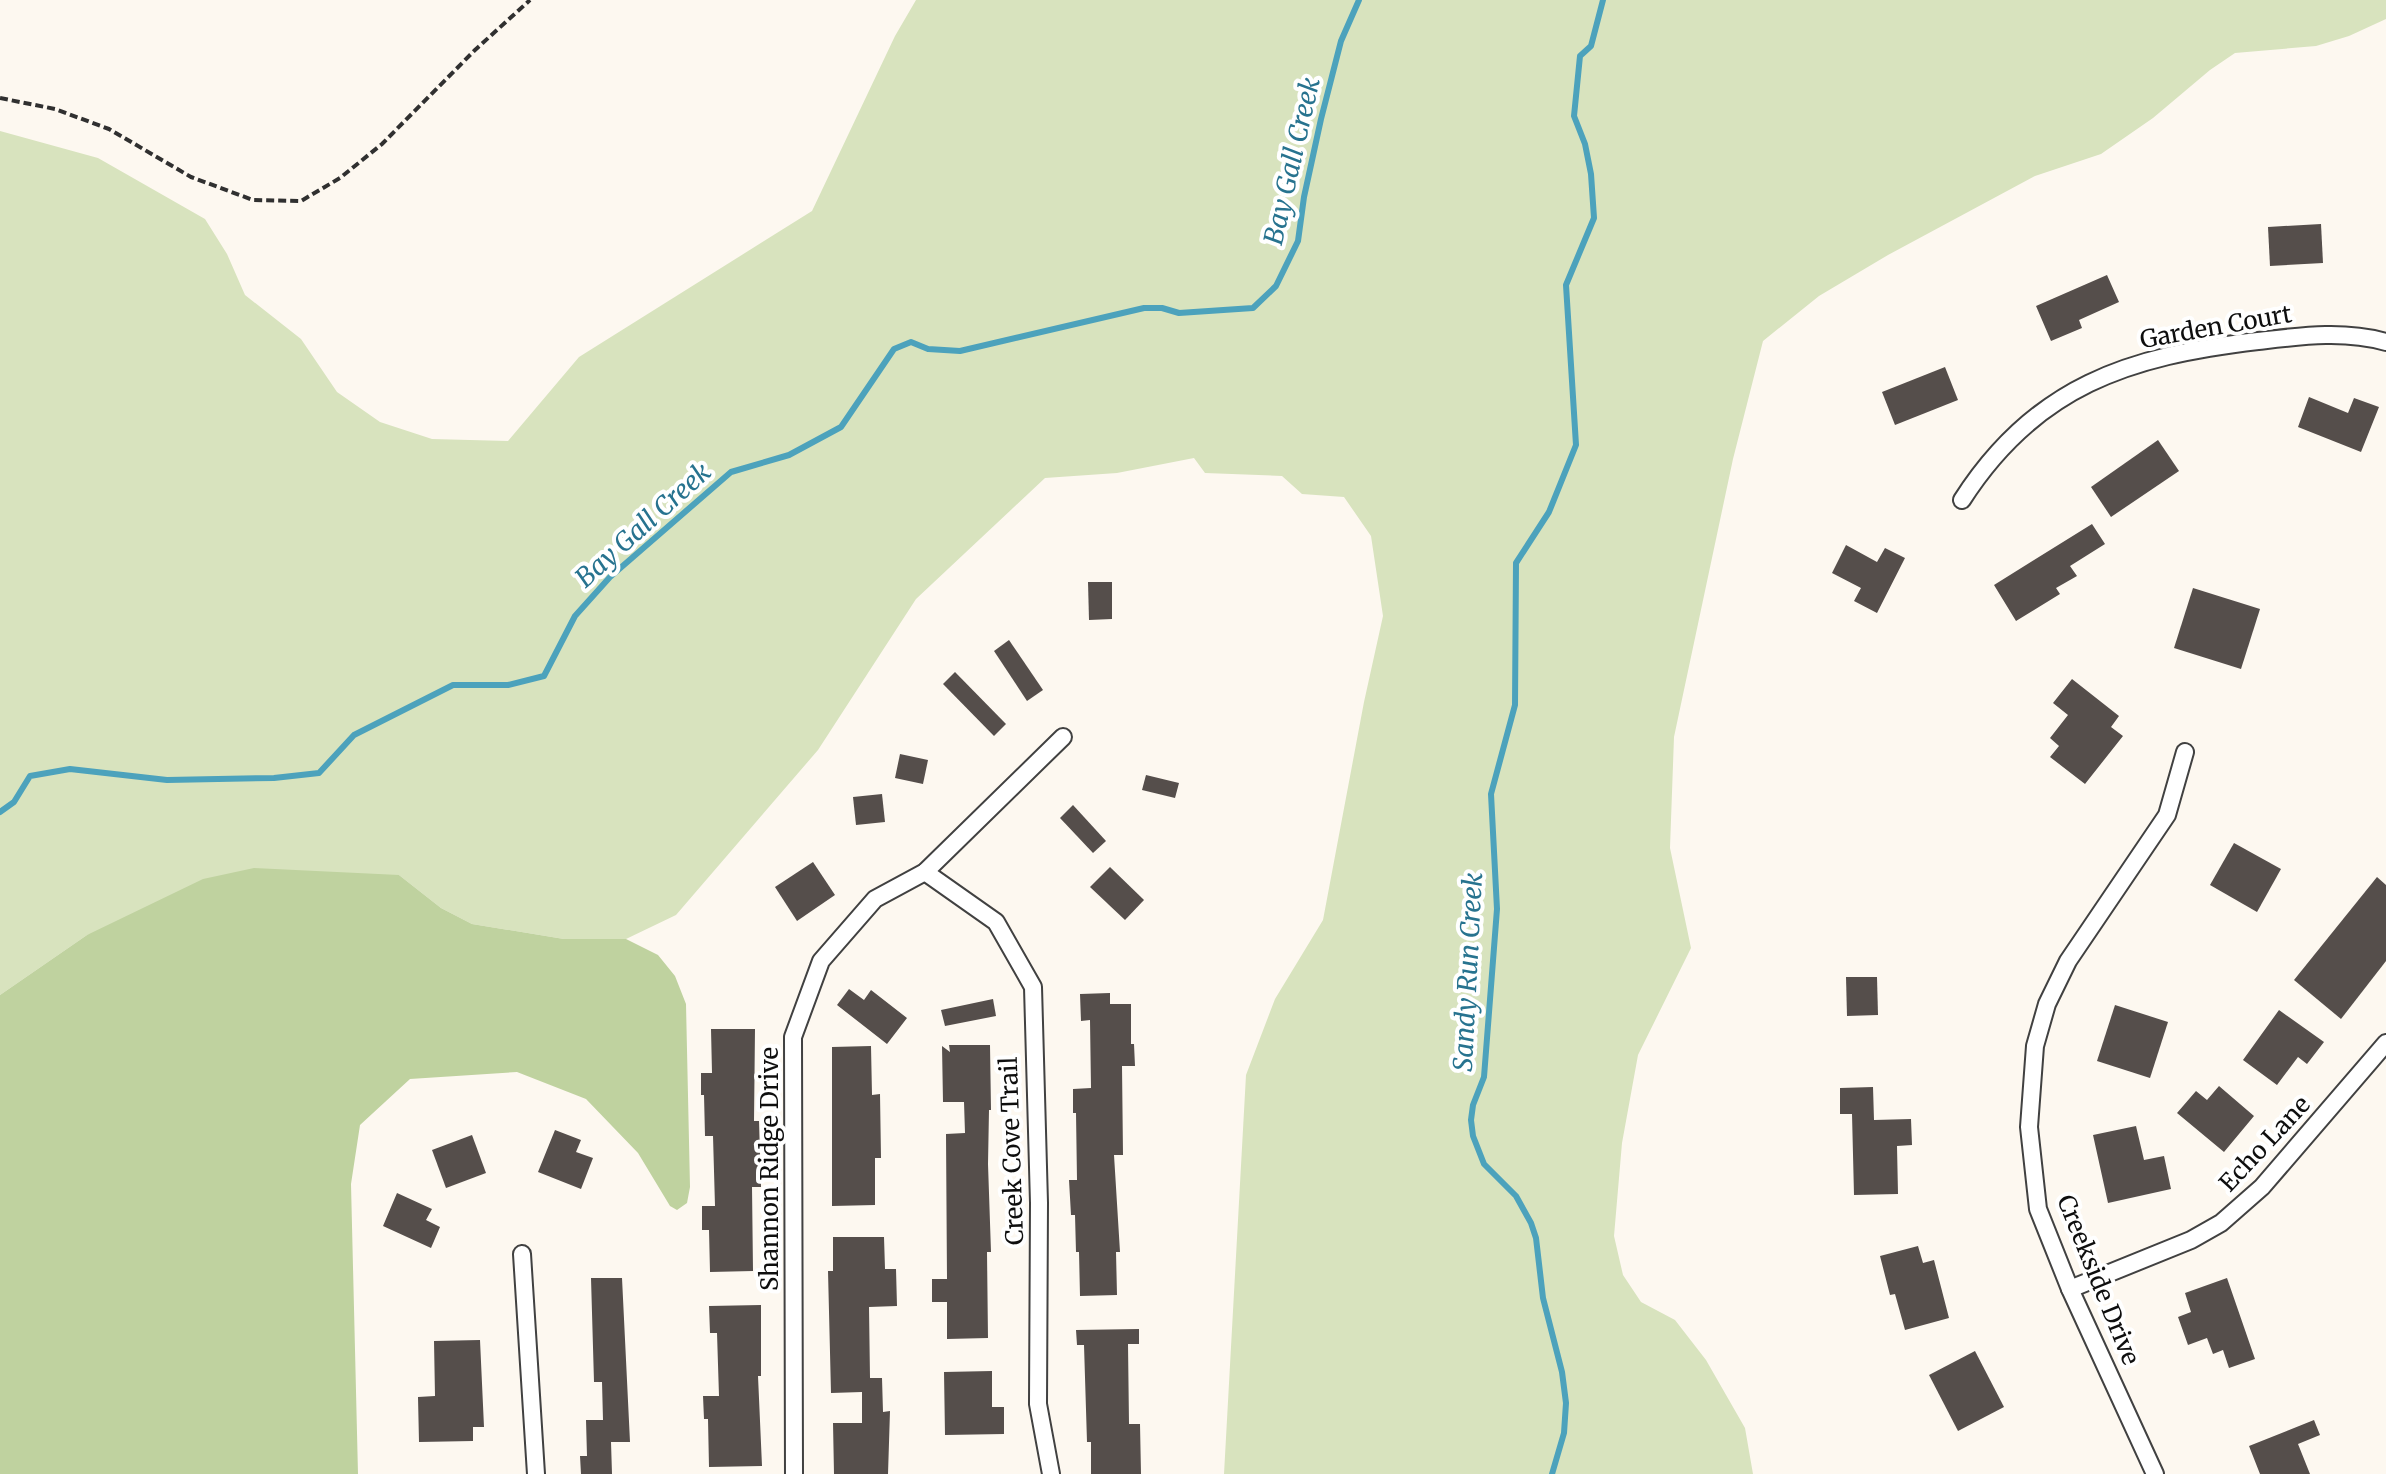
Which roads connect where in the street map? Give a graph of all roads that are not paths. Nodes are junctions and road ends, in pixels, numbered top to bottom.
1 (2386, 342) edge
2 (1962, 500) dead end
3 (1063, 737) dead end
4 (2185, 752) dead end
5 (925, 872) junction
6 (2386, 1043) edge
7 (522, 1254) dead end
8 (2070, 1289) junction
9 (536, 1474) edge
10 (794, 1474) edge
11 (1051, 1474) edge
12 (2155, 1474) edge

1 - 2 street, Garden Court
3 - 5 street, Shannon Ridge Drive
4 - 8 street, Creekside Drive
5 - 10 street, Shannon Ridge Drive
5 - 11 street, Creek Cove Trail
6 - 8 street, Echo Lane
7 - 9 street
8 - 12 street, Creekside Drive

